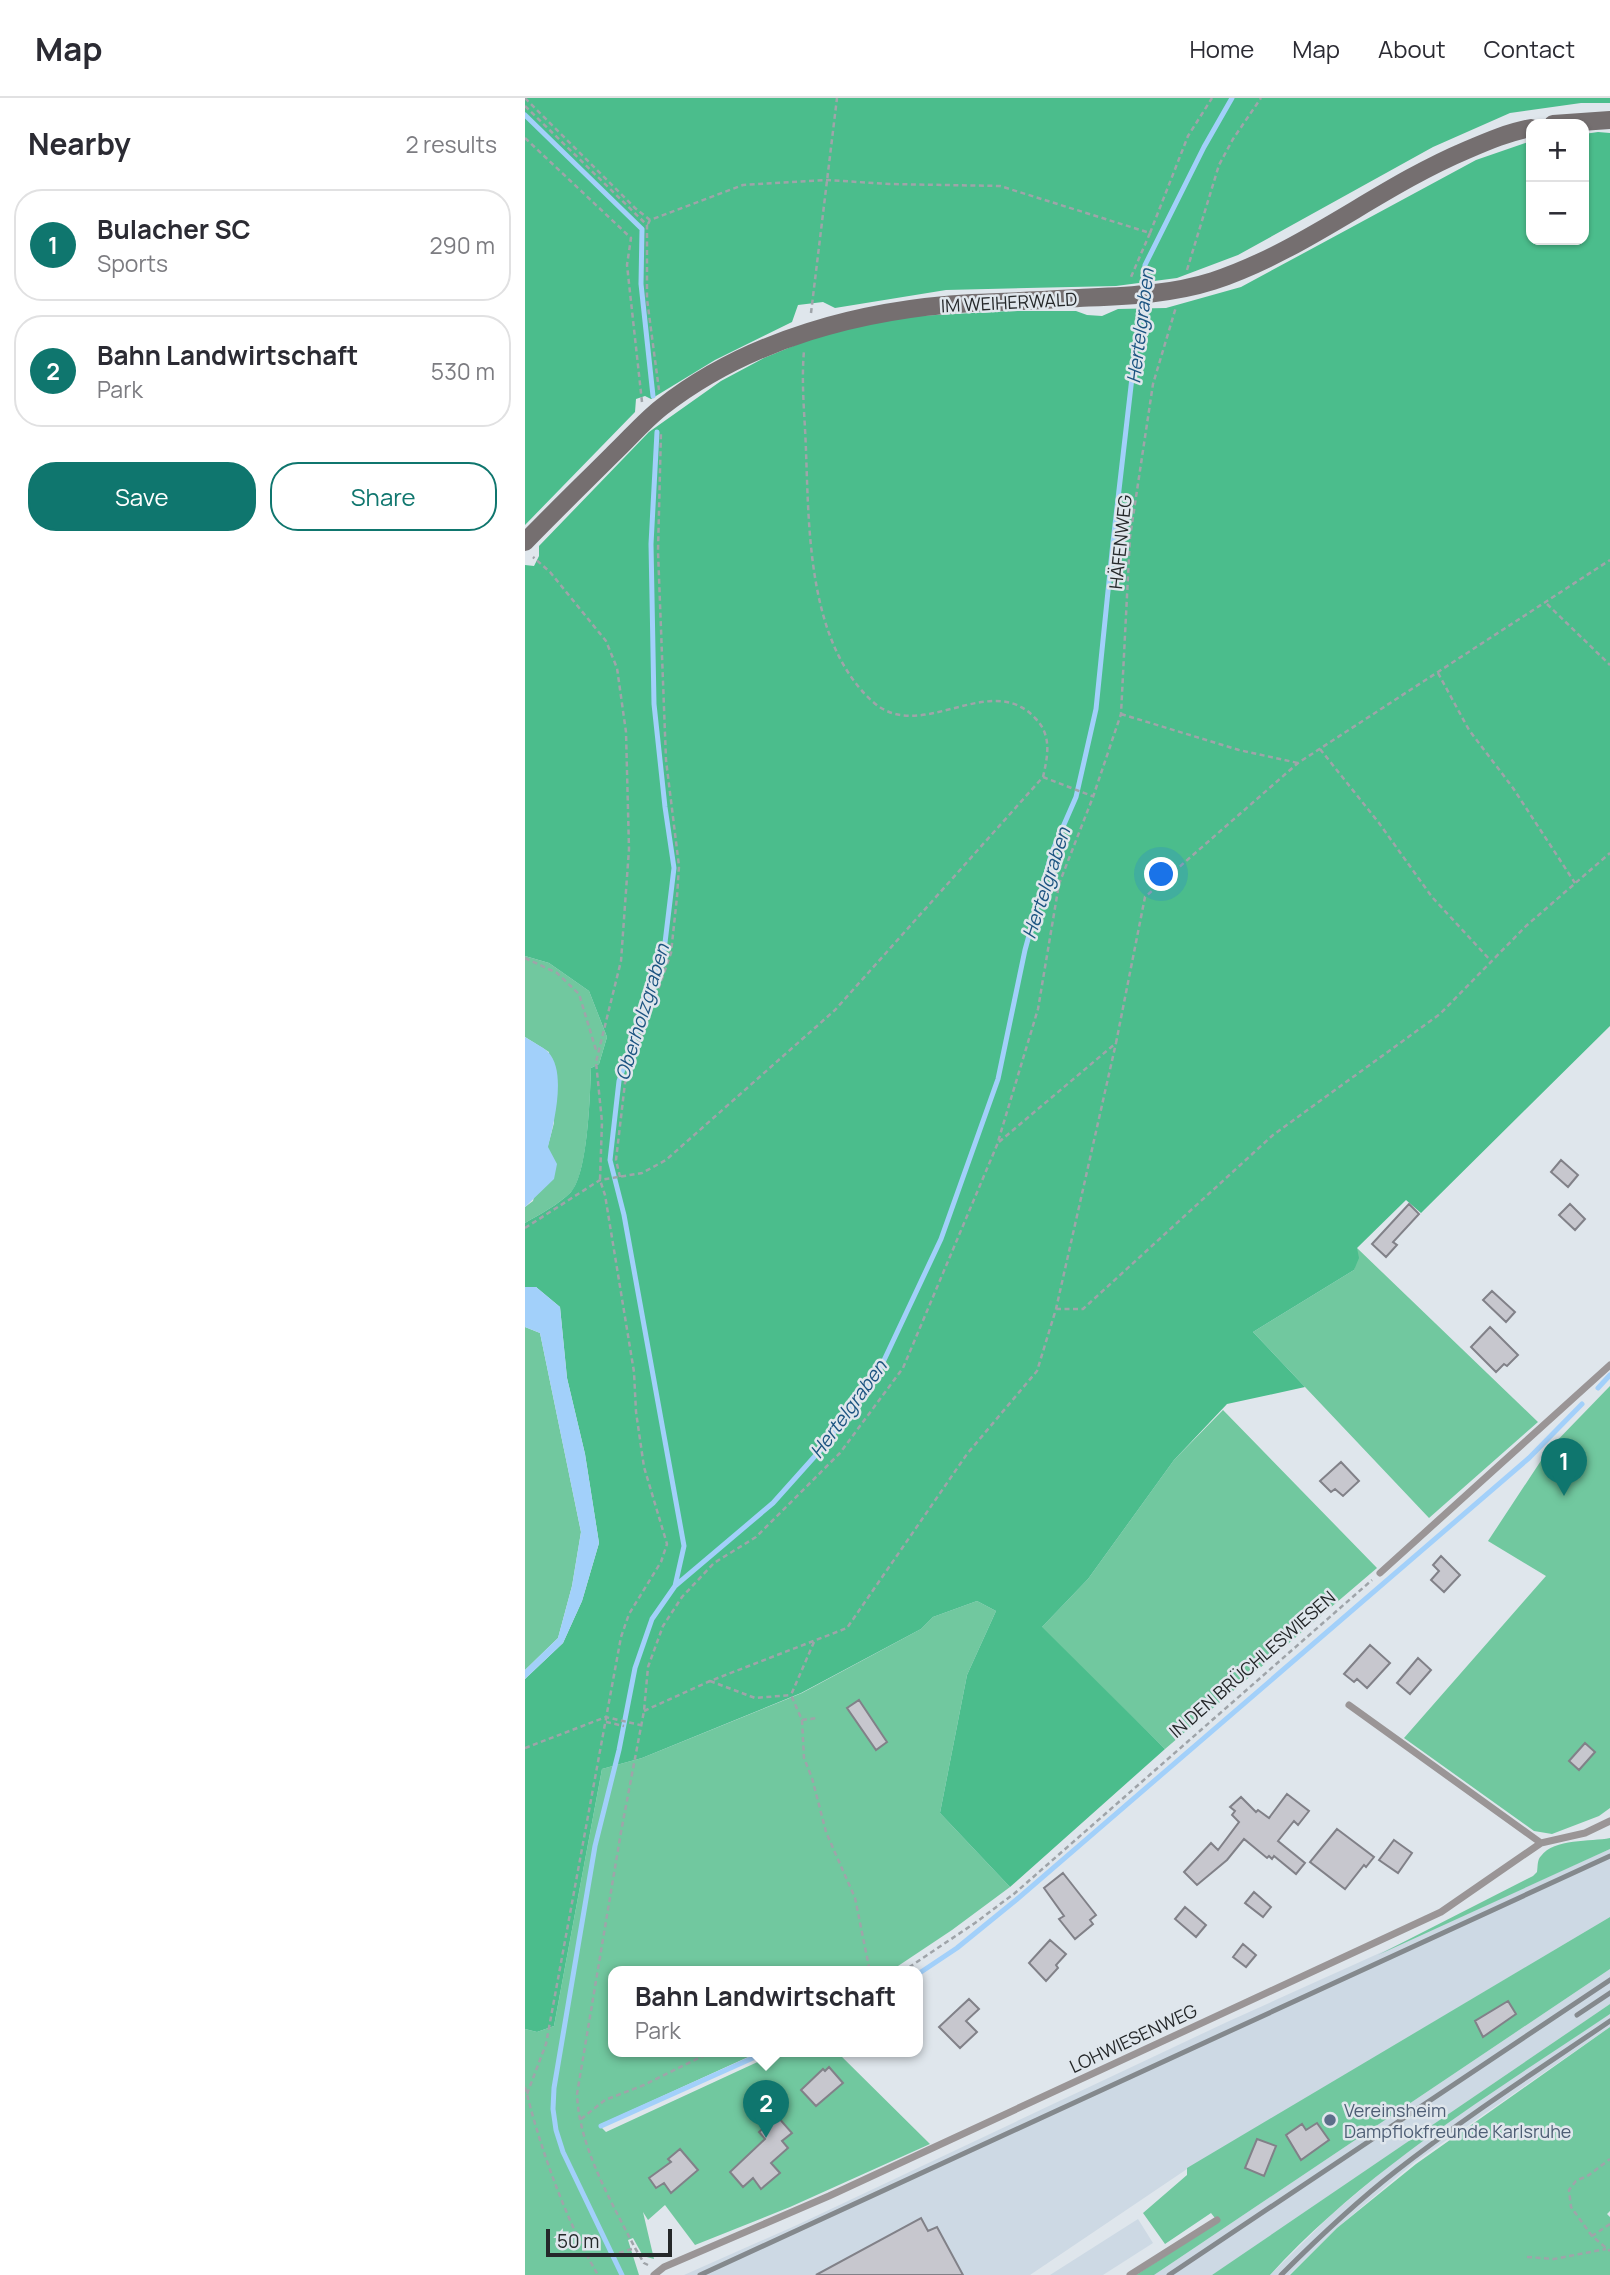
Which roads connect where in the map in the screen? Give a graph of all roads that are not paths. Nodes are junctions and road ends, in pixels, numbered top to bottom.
1 (1610, 120) edge
2 (1589, 121) edge
3 (1526, 130) edge
4 (527, 548) edge
5 (1610, 1365) edge
6 (1380, 1573) road end
7 (1349, 1705) dead end
8 (1610, 1821) edge
9 (1541, 1843) junction
10 (1217, 2220) dead end
11 (657, 2274) edge
12 (1130, 2275) edge

1 - 2 street
3 - 4 street, IM WEIHERWALD
5 - 6 lane
7 - 9 lane
8 - 9 lane, LOHWIESENWEG
9 - 11 lane, LOHWIESENWEG
10 - 12 lane

